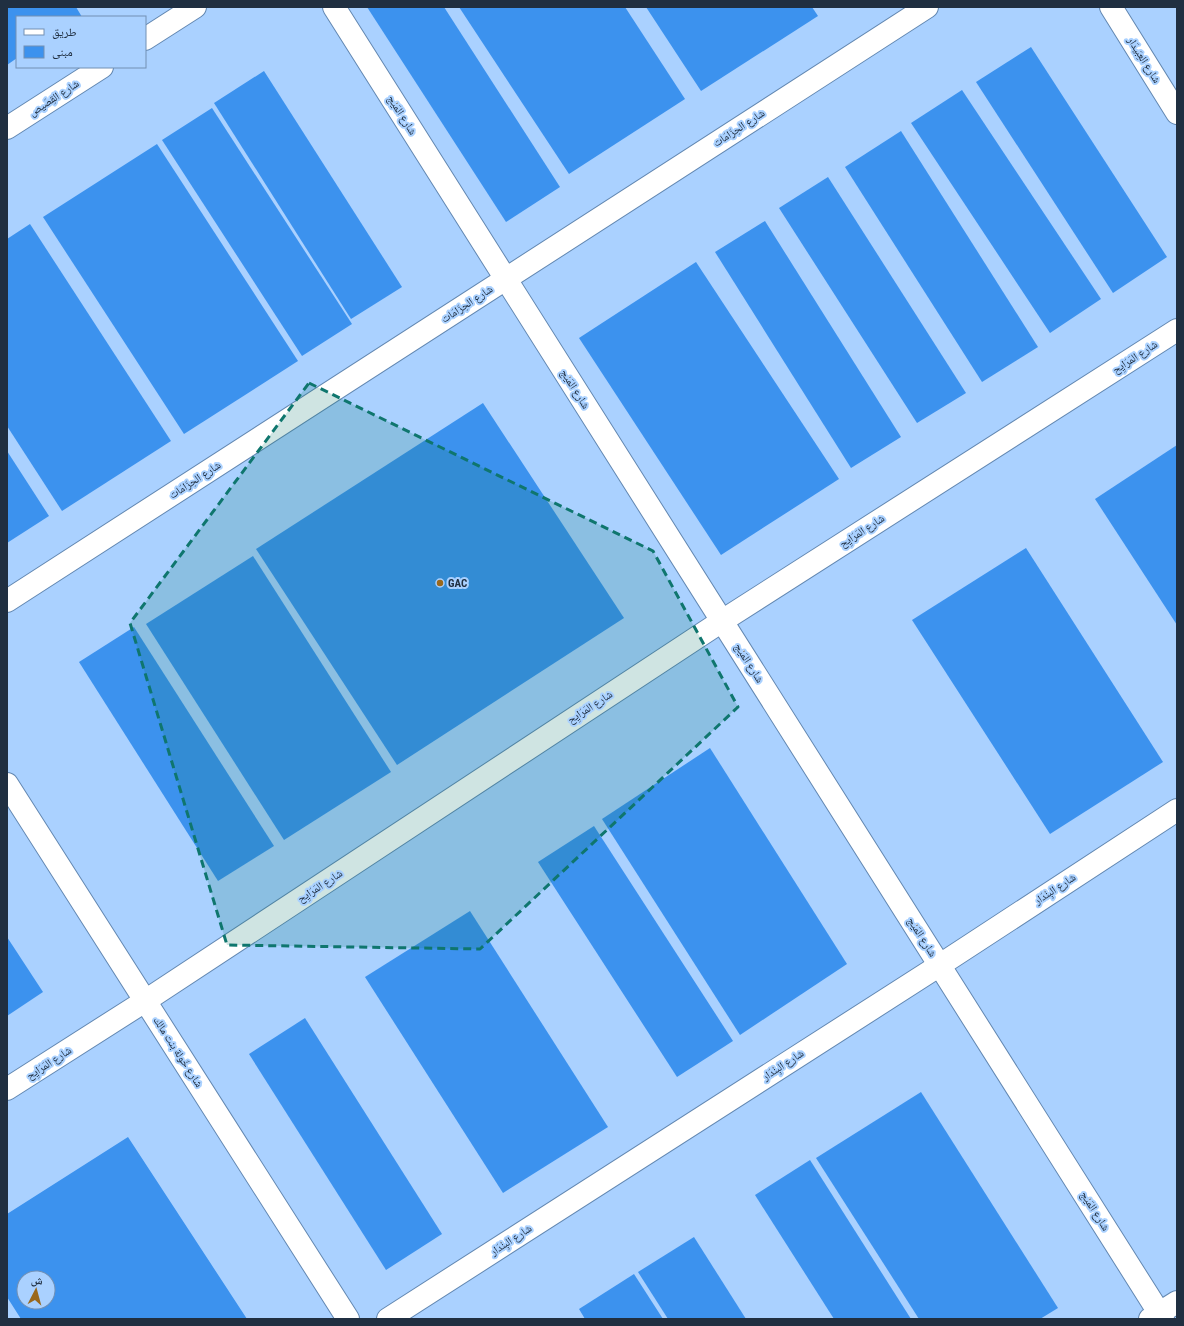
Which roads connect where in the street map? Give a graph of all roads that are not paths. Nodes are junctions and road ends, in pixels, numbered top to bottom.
1 (195, 7) edge
2 (334, 7) edge
3 (927, 7) edge
4 (1111, 7) edge
5 (146, 38) edge
6 (100, 68) edge
7 (1177, 113) edge
8 (7, 128) edge
9 (506, 280) junction
10 (1177, 330) edge
11 (7, 601) edge
12 (722, 621) junction
13 (7, 784) edge
14 (1177, 810) edge
15 (940, 965) junction
16 (145, 1001) junction
17 (7, 1089) edge
18 (1162, 1313) edge
19 (348, 1319) edge
20 (388, 1319) edge

1 - 5 street
2 - 9 street, شارع المَيْج
3 - 9 street, شارع الحِزَامَات
4 - 7 street, شارع العِبَيدَار
6 - 8 street, شارع القِصَيص
9 - 11 street, شارع الحِزَامَات
9 - 12 street, شارع المَيْج
10 - 12 street, شارع المَرَايِح
12 - 15 street, شارع المَيْج
12 - 16 street, شارع المَرَايِح
13 - 16 street, شارع خَولة بنت مالك
14 - 15 street, شارع البِنْدَار
15 - 18 street, شارع المَيْج
15 - 20 street, شارع البِنْدَار
16 - 17 street, شارع المَرَايِح
16 - 19 street, شارع خَولة بنت مالك

